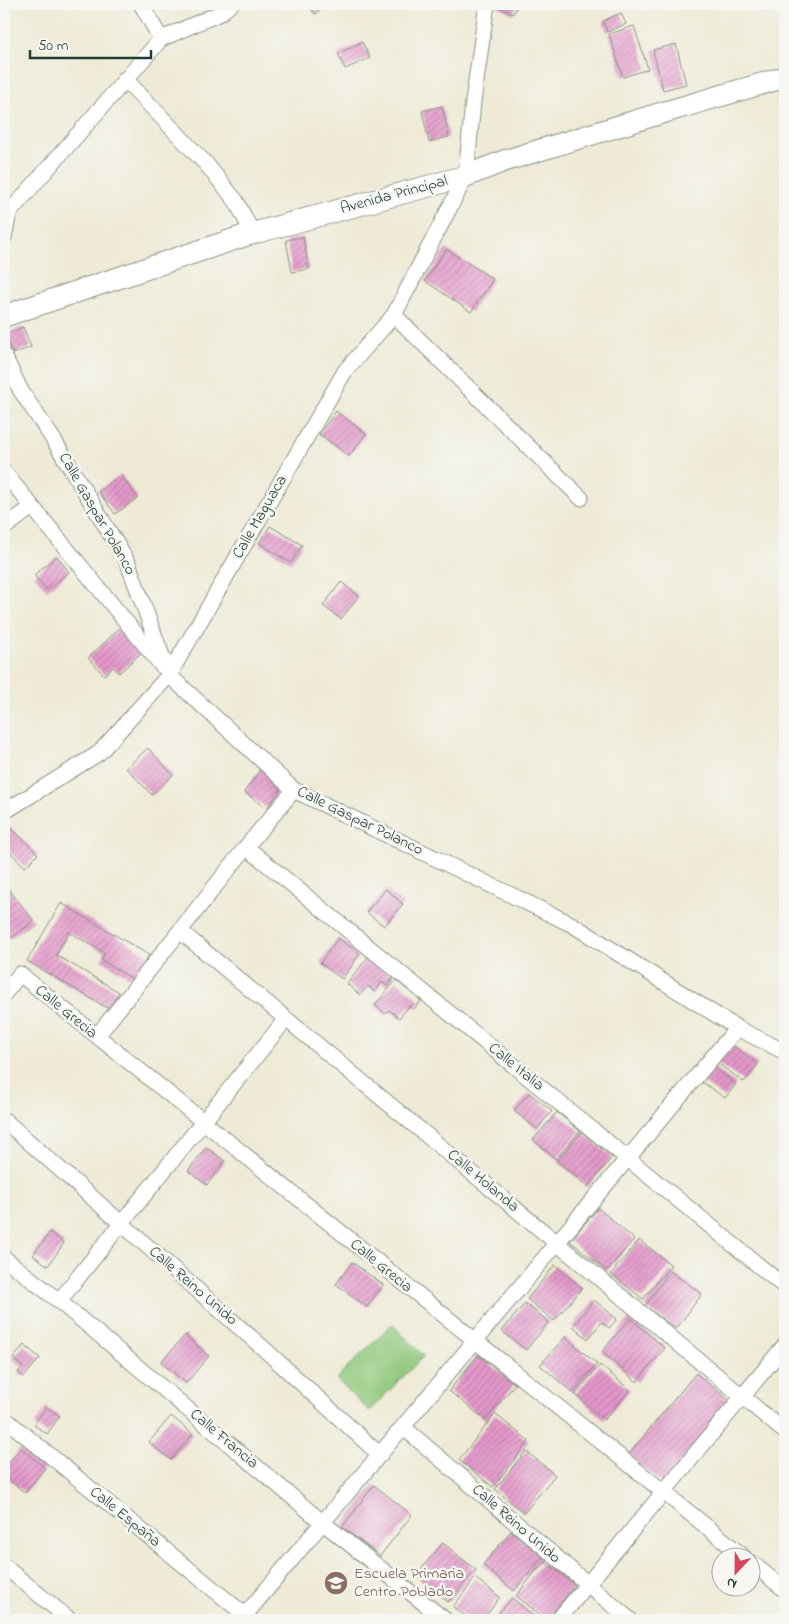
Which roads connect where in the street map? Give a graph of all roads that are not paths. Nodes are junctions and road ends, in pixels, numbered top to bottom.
1 (140, 4) edge
2 (232, 4) edge
3 (487, 4) edge
4 (161, 39) junction
5 (785, 77) edge
6 (126, 79) junction
7 (466, 176) junction
8 (6, 212) edge
9 (253, 234) junction
10 (4, 237) edge
11 (394, 315) junction
12 (4, 316) edge
13 (4, 356) edge
14 (4, 472) edge
15 (581, 498) dead end
16 (32, 506) junction
17 (4, 528) edge
18 (169, 675) junction
19 (294, 790) junction
20 (4, 812) edge
21 (246, 847) junction
22 (180, 932) junction
23 (4, 994) edge
24 (286, 1019) junction
25 (737, 1028) junction
26 (97, 1036) junction
27 (785, 1052) edge
28 (4, 1120) edge
29 (202, 1121) junction
30 (628, 1158) junction
31 (121, 1223) junction
32 (557, 1243) junction
33 (4, 1258) edge
34 (785, 1287) edge
35 (59, 1300) junction
36 (475, 1341) junction
37 (785, 1345) edge
38 (743, 1396) junction
39 (4, 1418) edge
40 (403, 1427) junction
41 (785, 1432) edge
42 (380, 1455) junction
43 (664, 1492) junction
44 (322, 1522) junction
45 (731, 1546) edge
46 (4, 1566) edge
47 (762, 1571) edge
48 (587, 1585) junction
49 (785, 1590) edge
50 (243, 1618) edge
51 (70, 1620) edge
52 (445, 1620) edge
53 (558, 1620) edge
54 (630, 1620) edge

1 - 4 street
2 - 4 street
3 - 7 street
4 - 6 street
5 - 7 main road, Avenida Principal
6 - 8 street
6 - 9 street
7 - 9 main road, Avenida Principal
7 - 11 street, Calle Maguaca
8 - 10 street
9 - 12 main road, Avenida Principal
11 - 15 street
11 - 18 street, Calle Maguaca
13 - 18 street, Calle Gaspar Polanco
14 - 16 street
16 - 17 street
16 - 18 street
18 - 19 street, Calle Gaspar Polanco
18 - 20 street, Calle Maguaca
19 - 21 street
19 - 25 street, Calle Gaspar Polanco
21 - 22 street
21 - 30 street, Calle Italia
22 - 24 street, Calle Holanda
22 - 26 street
23 - 26 street, Calle Grecia
24 - 29 street
24 - 32 street, Calle Holanda
25 - 27 street, Calle Gaspar Polanco
25 - 30 street
26 - 29 street, Calle Grecia
28 - 31 street, Calle Reino Unido
29 - 31 street
29 - 36 street, Calle Grecia
30 - 32 street
30 - 34 street, Calle Italia
31 - 35 street
31 - 42 street, Calle Reino Unido
32 - 36 street
32 - 38 street, Calle Holanda
33 - 35 street, Calle Francia
35 - 44 street, Calle Francia
36 - 40 street
36 - 43 street, Calle Grecia
37 - 38 street
38 - 41 street, Calle Holanda
38 - 43 street
39 - 50 street, Calle España
40 - 42 street
40 - 48 street, Calle Reino Unido
42 - 44 street
43 - 45 street, Calle Grecia
43 - 48 street
44 - 50 street
44 - 52 street, Calle Francia
46 - 51 street
47 - 49 street
48 - 53 street
48 - 54 street, Calle Reino Unido

